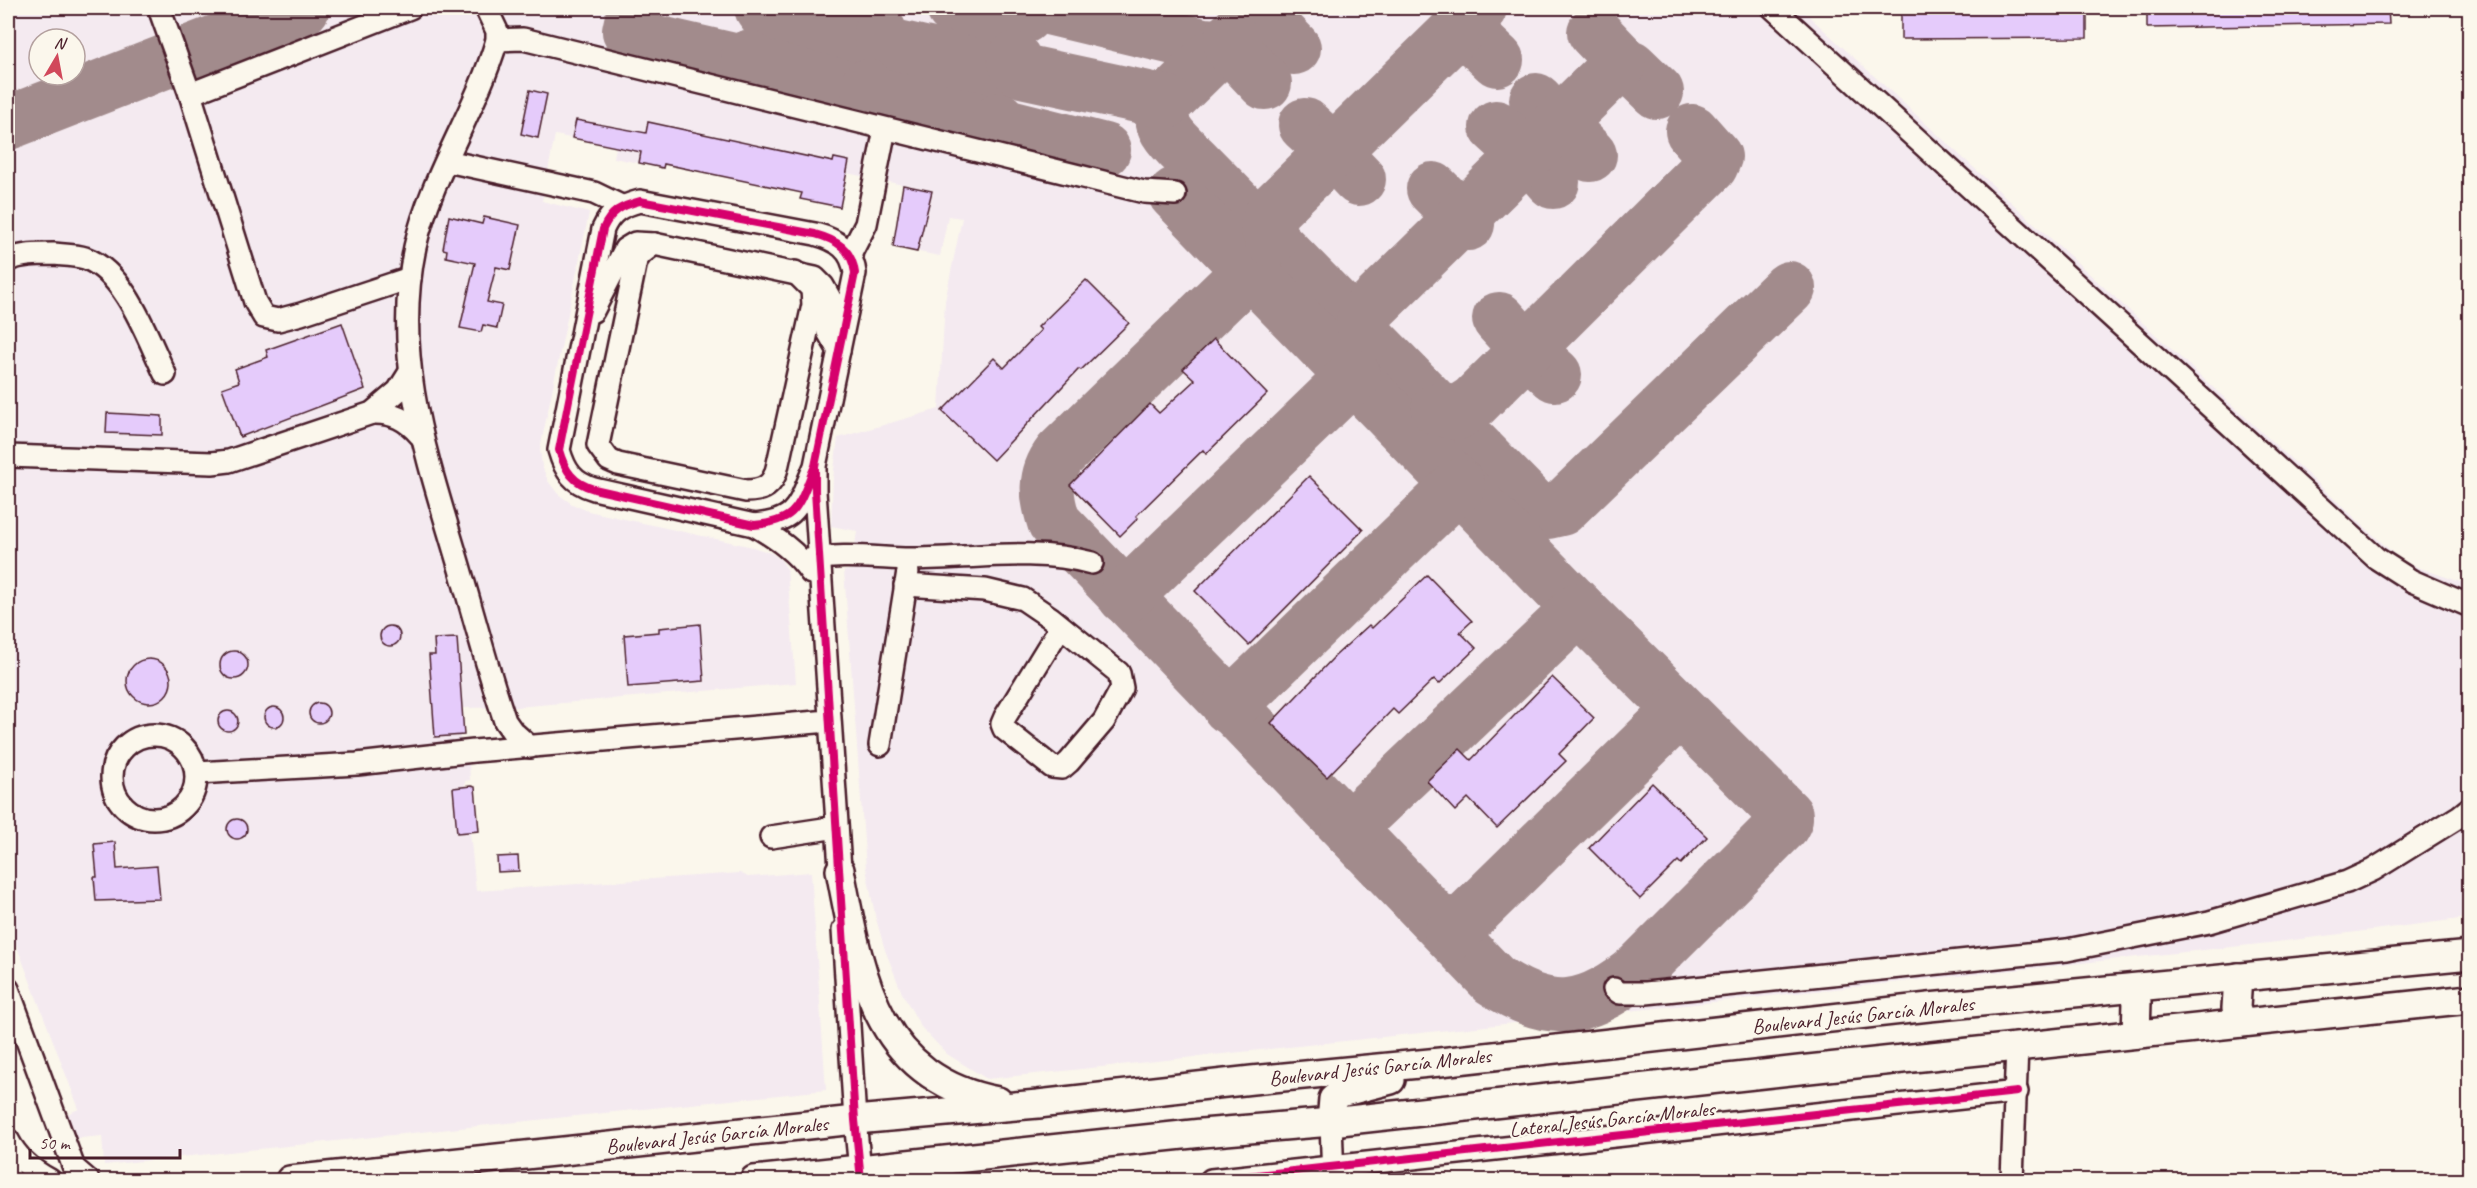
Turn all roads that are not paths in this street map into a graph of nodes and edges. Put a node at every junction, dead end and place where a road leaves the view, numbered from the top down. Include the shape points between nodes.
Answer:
1 (159, 8) edge
2 (410, 8) edge
3 (486, 8) edge
4 (1773, 8) edge
5 (497, 40) junction
6 (190, 94) junction
7 (885, 129) junction
8 (447, 161) junction
9 (1175, 194) dead end
10 (621, 206) junction
11 (654, 244) junction
12 (850, 255) junction
13 (8, 260) edge
14 (795, 272) junction
15 (410, 278) junction
16 (583, 330) junction
17 (839, 351) junction
18 (410, 372) junction
19 (165, 374) dead end
20 (372, 413) junction
21 (420, 435) junction
22 (8, 456) edge
23 (816, 466) junction
24 (754, 525) junction
25 (811, 559) junction
26 (910, 559) junction
27 (1092, 563) dead end
28 (905, 585) junction
29 (2469, 606) edge
30 (1061, 626) junction
31 (501, 708) junction
32 (829, 721) junction
33 (880, 745) dead end
34 (530, 747) junction
35 (474, 751) junction
36 (197, 773) junction
37 (2469, 808) edge
38 (837, 827) junction
39 (771, 837) dead end
40 (840, 870) junction
41 (2469, 955) edge
42 (2238, 977) junction
43 (2133, 987) junction
44 (8, 989) edge
45 (1614, 989) dead end
46 (2469, 999) edge
47 (2241, 1023) junction
48 (2136, 1034) junction
49 (2017, 1046) junction
50 (1440, 1062) junction
51 (2016, 1092) junction
52 (1038, 1104) junction
53 (855, 1120) junction
54 (1331, 1122) junction
55 (8, 1140) edge
56 (8, 1169) edge
57 (860, 1175) edge
58 (1333, 1175) edge
59 (1242, 1179) edge
60 (9, 1180) edge
61 (50, 1180) edge
62 (88, 1180) edge
63 (291, 1180) edge
64 (754, 1180) edge
65 (1211, 1180) edge
66 (2012, 1180) edge

1 - 6 street
2 - 6 street
3 - 5 street
4 - 29 street via 2376,558 2412,581
5 - 7 street via 523,39
5 - 8 street
6 - 15 street via 255,302 264,316 278,320
7 - 9 street via 1144,192
7 - 12 street via 866,224
8 - 10 street via 594,193
8 - 15 street via 419,233
10 - 12 street via 640,201 815,234 840,244
10 - 16 street via 603,229
11 - 14 street
11 - 14 street via 636,261 598,445 609,460 618,464 747,491 771,484 780,456 813,305 812,289
11 - 16 street via 639,242 625,249
12 - 17 street via 855,273
13 - 19 street via 38,254 66,255 85,258 106,269 122,287
14 - 17 street via 815,278 827,292 831,300 828,332
15 - 18 street
16 - 24 street via 559,450 563,465 574,480 594,489
17 - 23 street
18 - 20 street via 398,391
18 - 21 street
20 - 21 street via 398,417
20 - 22 street via 229,461
21 - 31 street
23 - 24 street via 792,514 775,523
23 - 25 street
24 - 25 street
25 - 26 street
25 - 32 street via 820,585
26 - 27 street via 1040,555
26 - 28 street
28 - 30 street via 1005,593 1023,599
28 - 33 street
30 - 30 street via 1119,673 1122,688 1104,721 1062,768 1052,767 1002,724
31 - 34 street via 512,731
31 - 35 street via 491,733
32 - 34 street
32 - 38 street
34 - 35 street
35 - 36 street via 357,764
36 - 36 street via 185,748 160,735 145,736 121,750 111,777 120,803 130,813 156,820 170,817 191,800
37 - 45 street via 2373,870 2347,882 2209,922 2067,950 1646,993 1620,993
38 - 39 street
38 - 40 street
40 - 52 main road via 856,955 875,1006 896,1040 920,1067 964,1093 1003,1102
40 - 53 street
41 - 42 main road, Boulevard Jesús García Morales
42 - 43 main road, Boulevard Jesús García Morales
42 - 47 main road via 2236,1008
43 - 48 main road via 2137,1002
43 - 50 main road, Boulevard Jesús García Morales
44 - 62 street via 74,1168
46 - 47 main road
47 - 48 main road
48 - 49 main road
49 - 51 street
49 - 54 main road
50 - 52 main road, Boulevard Jesús García Morales
50 - 54 main road via 1341,1093 1334,1100
51 - 58 street, Lateral Jesús García Morales
51 - 66 street
52 - 53 main road, Boulevard Jesús García Morales
53 - 57 street
53 - 63 main road, Boulevard Jesús García Morales
54 - 57 main road via 1202,1133
54 - 58 street
55 - 61 street via 31,1168
56 - 60 street
57 - 64 main road
58 - 59 street, Lateral Jesús García Morales
59 - 65 street, Lateral Jesús García Morales

